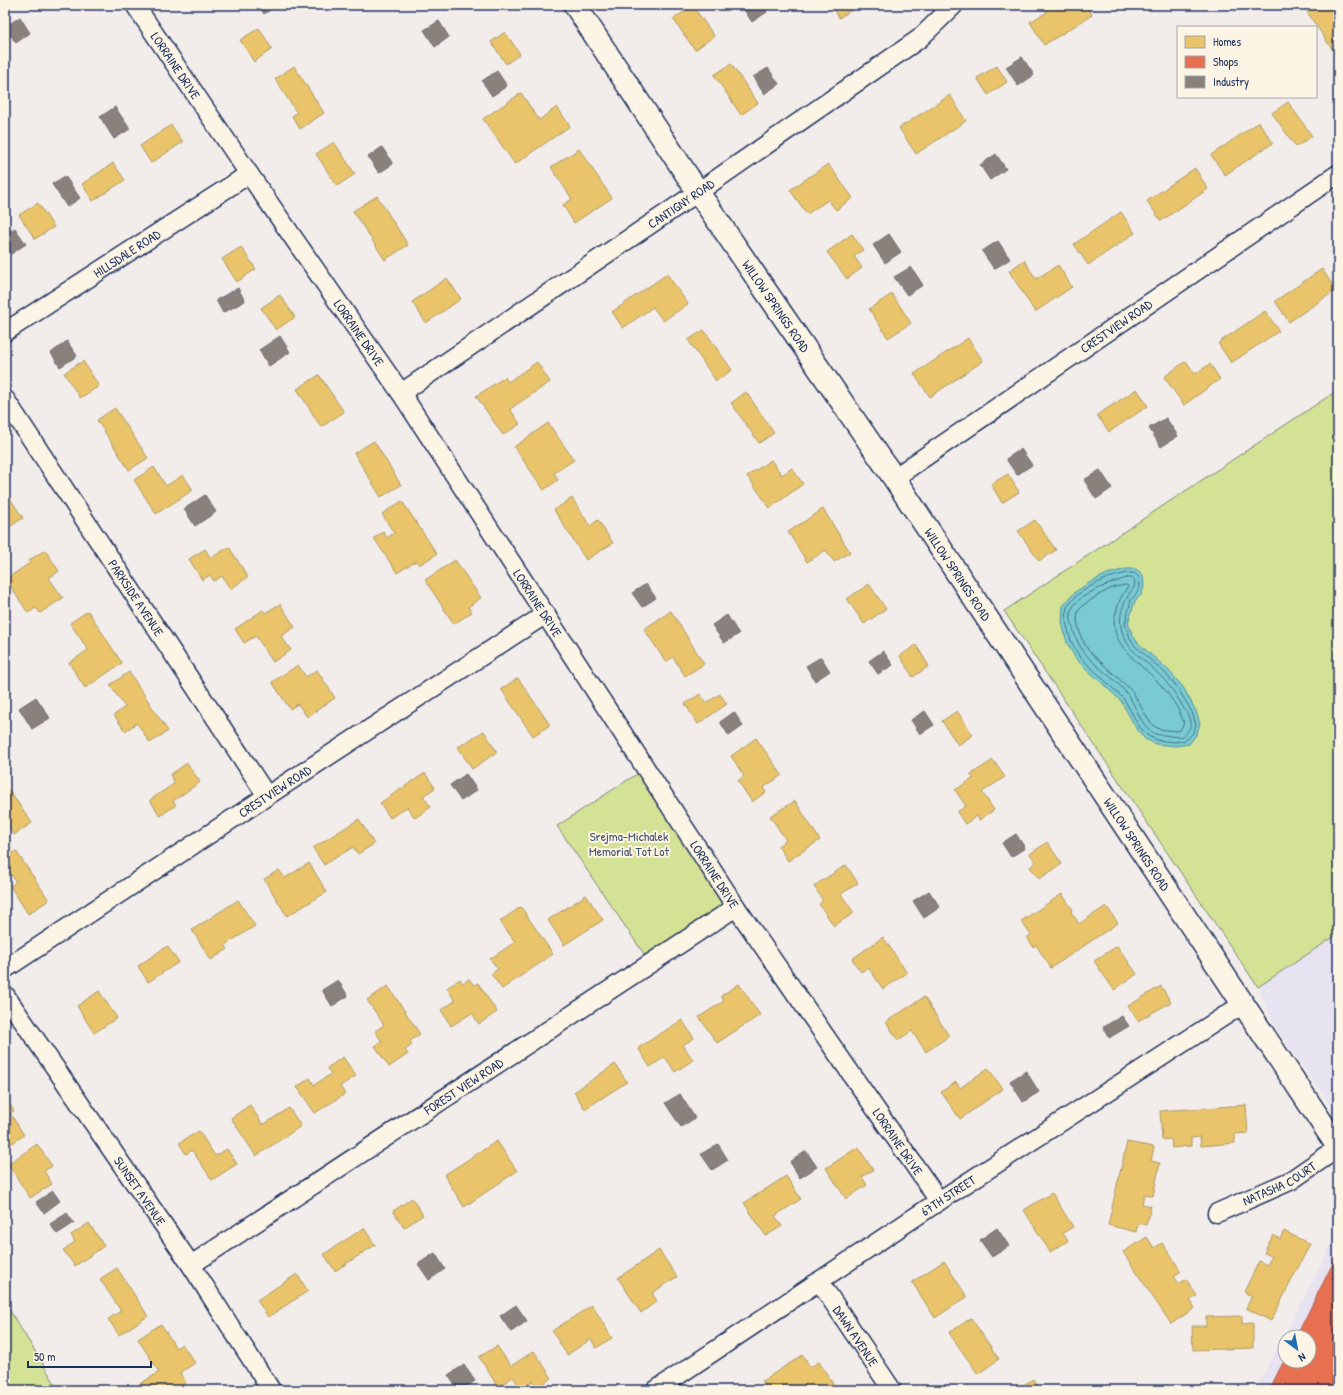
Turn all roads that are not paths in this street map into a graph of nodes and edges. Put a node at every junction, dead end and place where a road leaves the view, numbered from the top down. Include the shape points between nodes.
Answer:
1 (135, 5) edge
2 (575, 5) edge
3 (954, 5) edge
4 (249, 174) junction
5 (1338, 174) edge
6 (698, 192) junction
7 (5, 332) edge
8 (401, 392) junction
9 (5, 399) edge
10 (894, 478) junction
11 (546, 614) junction
12 (267, 796) junction
13 (736, 907) junction
14 (5, 970) edge
15 (5, 995) edge
16 (1243, 1004) junction
17 (1338, 1148) edge
18 (939, 1201) junction
19 (1217, 1213) dead end
20 (191, 1265) junction
21 (820, 1280) junction
22 (270, 1390) edge
23 (656, 1390) edge
24 (892, 1390) edge

1 - 4 street, LORRAINE DRIVE
2 - 6 main road, WILLOW SPRINGS ROAD
3 - 6 street, CANTIGNY ROAD via 919,39
4 - 7 street, HILLSDALE ROAD
4 - 8 street, LORRAINE DRIVE
5 - 10 street, CRESTVIEW ROAD
6 - 8 street, CANTIGNY ROAD
6 - 10 main road, WILLOW SPRINGS ROAD
8 - 11 street, LORRAINE DRIVE
9 - 12 street, PARKSIDE AVENUE
10 - 16 main road, WILLOW SPRINGS ROAD
11 - 12 street, CRESTVIEW ROAD
11 - 13 street, LORRAINE DRIVE
12 - 14 street, CRESTVIEW ROAD
13 - 18 street, LORRAINE DRIVE
13 - 20 street, FOREST VIEW ROAD
15 - 20 street, SUNSET AVENUE
16 - 17 main road, WILLOW SPRINGS ROAD
16 - 18 street, 67TH STREET
17 - 19 street, NATASHA COURT via 1290,1181
18 - 21 street, 67TH STREET
20 - 22 street, SUNSET AVENUE
21 - 23 street, 67TH STREET
21 - 24 street, DAWN AVENUE

